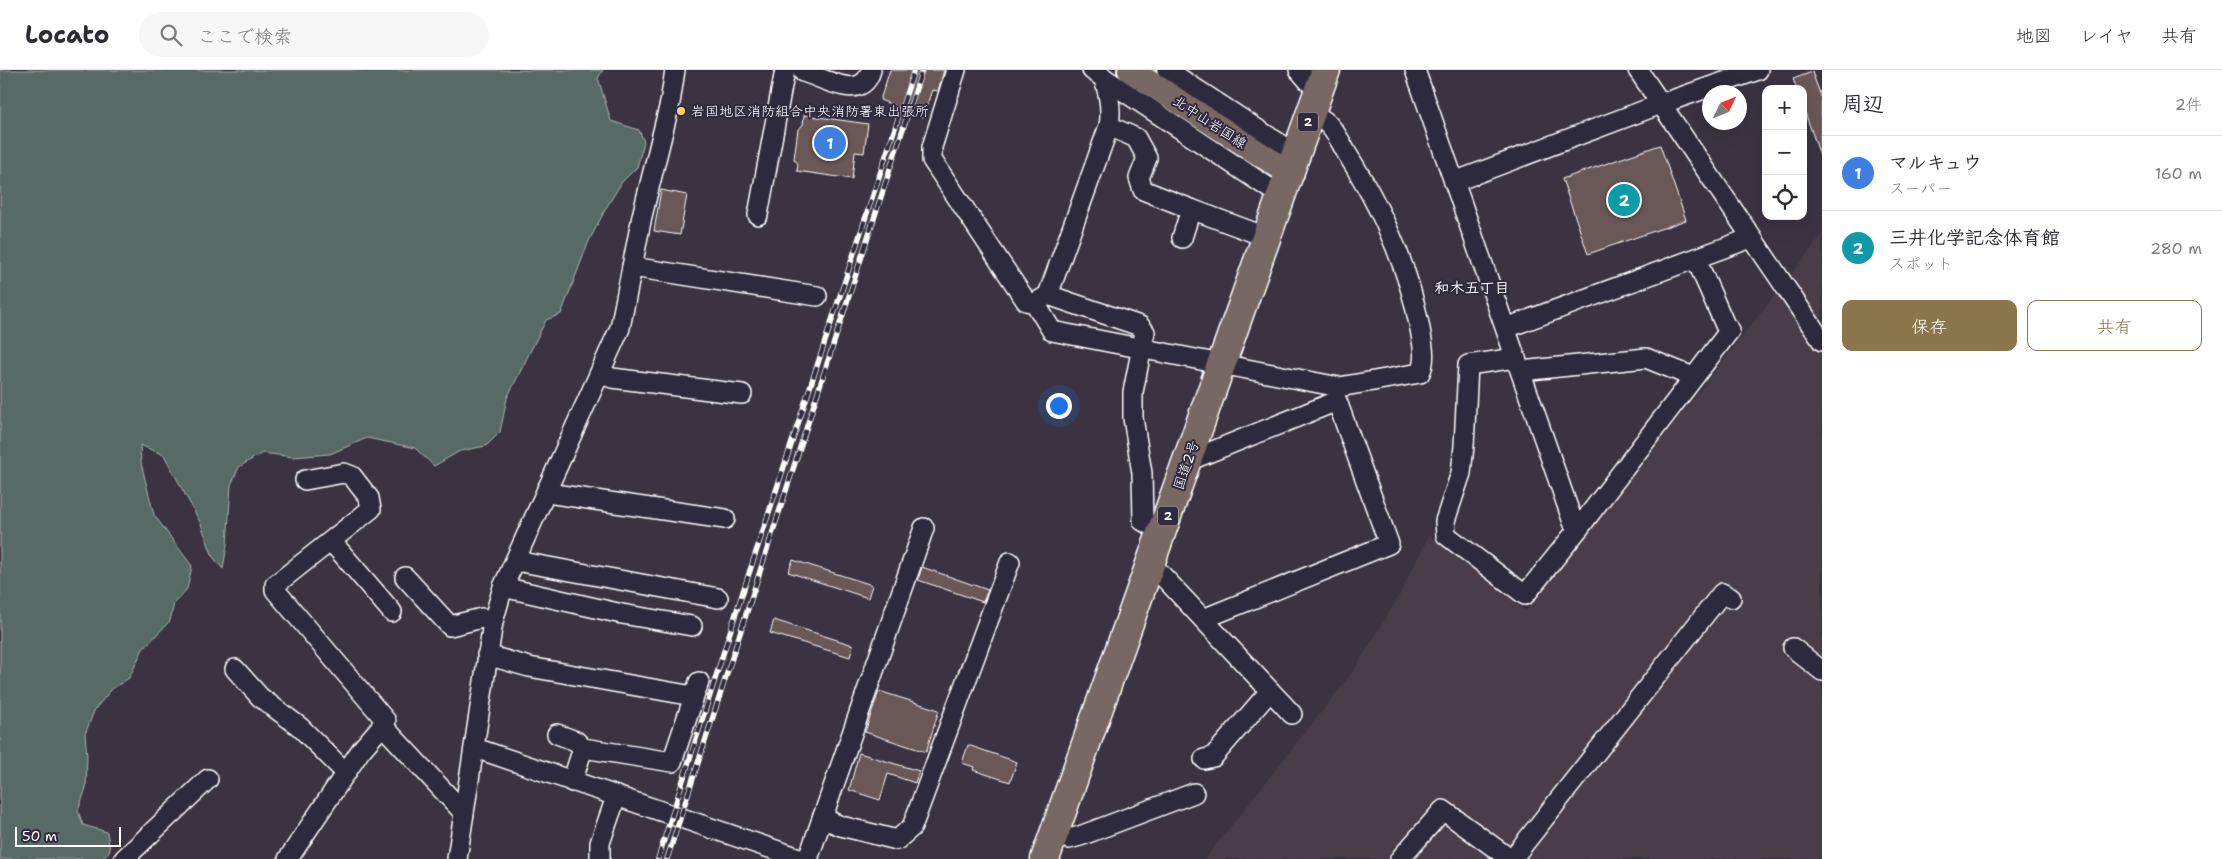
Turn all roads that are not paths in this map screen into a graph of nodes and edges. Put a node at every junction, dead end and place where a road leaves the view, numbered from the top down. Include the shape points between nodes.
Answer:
1 (674, 70) edge
2 (837, 70) edge
3 (871, 70) edge
4 (956, 70) edge
5 (1167, 70) edge
6 (1299, 70) edge
7 (1415, 70) edge
8 (1638, 70) edge
9 (1758, 70) edge
10 (794, 71) edge
11 (1132, 72) edge
12 (1097, 74) edge
13 (1318, 92) edge
14 (1661, 104) junction
15 (1109, 126) junction
16 (1290, 175) junction
17 (1454, 182) junction
18 (1192, 209) junction
19 (758, 215) dead end
20 (1266, 237) junction
21 (1182, 238) dead end
22 (1751, 238) junction
23 (1696, 259) junction
24 (632, 267) junction
25 (817, 296) dead end
26 (1042, 299) junction
27 (1506, 328) junction
28 (1822, 341) edge
29 (1142, 349) junction
30 (1220, 364) junction
31 (1518, 365) junction
32 (601, 373) junction
33 (1693, 377) junction
34 (742, 394) dead end
35 (1188, 461) junction
36 (305, 480) dead end
37 (547, 489) junction
38 (725, 519) dead end
39 (924, 528) dead end
40 (1579, 528) junction
41 (1163, 532) junction
42 (332, 542) junction
43 (516, 561) junction
44 (1010, 562) dead end
45 (1150, 566) junction
46 (405, 577) dead end
47 (503, 587) junction
48 (718, 598) dead end
49 (1732, 598) dead end
50 (392, 612) dead end
51 (1203, 619) junction
52 (493, 622) junction
53 (692, 626) dead end
54 (1793, 648) dead end
55 (487, 656) junction
56 (235, 669) dead end
57 (1822, 671) edge
58 (1270, 691) junction
59 (1292, 714) dead end
60 (383, 726) junction
61 (558, 734) dead end
62 (583, 748) junction
63 (474, 750) junction
64 (1204, 759) dead end
65 (346, 773) junction
66 (208, 779) dead end
67 (572, 782) junction
68 (1194, 794) dead end
69 (616, 797) junction
70 (464, 813) junction
71 (822, 818) junction
72 (1050, 847) edge
73 (124, 859) edge
74 (288, 859) edge
75 (457, 859) edge
76 (600, 859) edge
77 (802, 859) edge
78 (808, 859) edge
79 (1400, 859) edge
80 (1511, 859) edge

1 - 24 street via 670,103
2 - 10 street via 826,74
3 - 10 street via 865,83 858,87
4 - 26 street via 932,147 932,160 1026,301
5 - 16 street
6 - 13 street
7 - 17 street
8 - 14 street
9 - 14 street
10 - 19 street
11 - 16 main road, 北中山岩国線
12 - 15 street via 1108,91
12 - 16 street
13 - 16 highway, 国道2号 / 2
13 - 30 street via 1326,122 1382,216 1406,270 1423,343 1423,367 1420,374 1339,387
14 - 17 street
14 - 22 street
15 - 18 street via 1136,138 1147,158 1139,178 1143,190
15 - 26 street
16 - 20 highway, 国道2号 / 2
17 - 27 street
18 - 20 street
18 - 21 street
20 - 30 highway, 国道2号 / 2
22 - 23 street
22 - 28 street
23 - 27 street
23 - 33 street via 1730,330
24 - 25 street
24 - 32 street via 620,328
26 - 29 street via 1052,331
26 - 29 street via 1140,326 1145,332
27 - 31 street
29 - 30 street
29 - 41 street via 1133,392 1133,418 1142,473 1143,521
30 - 35 highway, 国道2号 / 2
31 - 33 street via 1646,358
31 - 40 street via 1573,522
31 - 40 street via 1468,365 1461,473 1445,521 1446,535 1525,595
32 - 34 street via 612,378
32 - 37 street
33 - 40 street
35 - 41 highway, 国道2号 / 2
35 - 51 street via 1337,401 1389,544
36 - 42 street via 344,473 352,476 369,498 369,512
37 - 38 street via 554,494
37 - 43 street
39 - 71 street
41 - 45 highway, 国道2号 / 2
42 - 50 street
42 - 60 street via 275,585 276,590 386,721
43 - 47 street
43 - 48 street
44 - 71 street via 912,827 897,840
45 - 51 street
45 - 72 highway, 国道2号 / 2
46 - 52 street via 450,626 482,618
47 - 52 street
47 - 53 street
49 - 80 street via 1722,593
51 - 58 street
52 - 55 street
54 - 57 street
55 - 62 street via 529,667 696,689 672,762
55 - 63 street
56 - 65 street via 260,697 300,728
58 - 59 street
58 - 64 street via 1213,756
60 - 65 street
60 - 70 street
61 - 62 street via 576,741
62 - 67 street
63 - 67 street
63 - 70 street
65 - 74 street
66 - 73 street
67 - 69 street
68 - 72 street
69 - 76 street via 600,843
69 - 77 street
70 - 75 street
71 - 78 street
79 - 80 street via 1443,810

